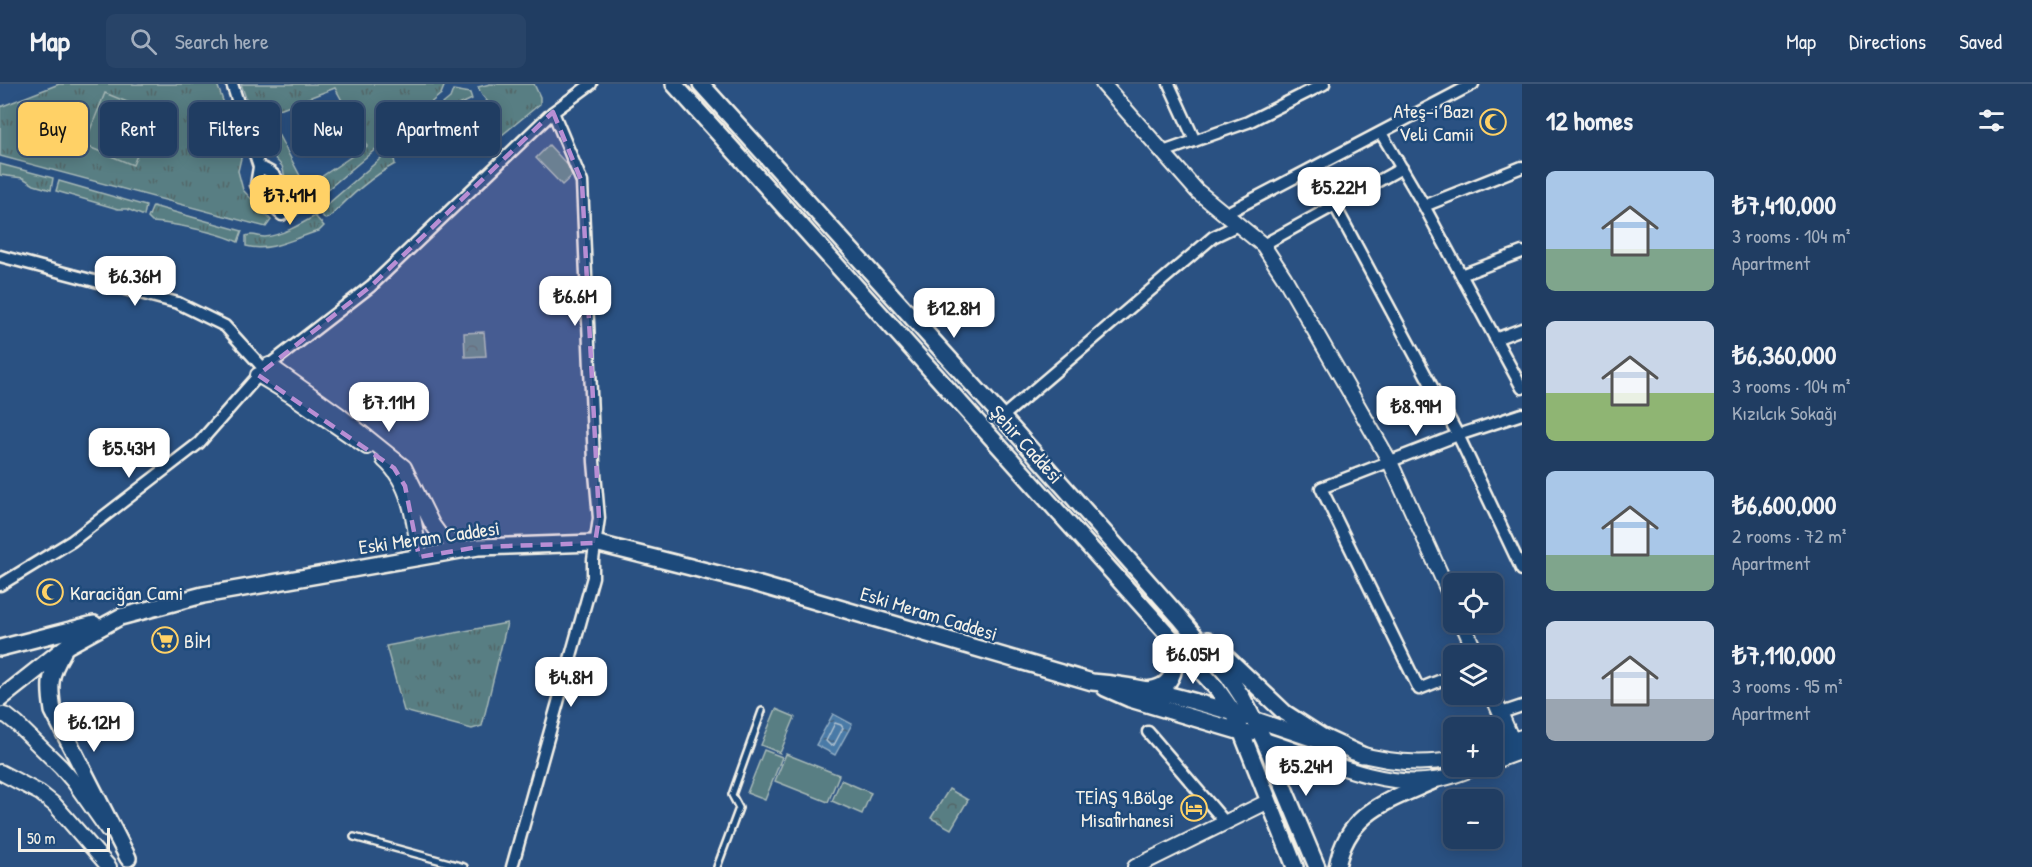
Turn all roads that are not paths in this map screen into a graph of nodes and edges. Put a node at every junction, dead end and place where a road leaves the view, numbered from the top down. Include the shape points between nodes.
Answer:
1 (232, 84) edge
2 (591, 84) edge
3 (674, 84) edge
4 (701, 84) edge
5 (1103, 84) edge
6 (1169, 84) edge
7 (1324, 84) edge
8 (1473, 84) edge
9 (553, 112) junction
10 (1381, 133) junction
11 (1195, 141) junction
12 (1163, 152) junction
13 (259, 167) dead end
14 (1522, 167) edge
15 (1402, 168) junction
16 (1334, 204) junction
17 (1424, 206) junction
18 (1225, 214) junction
19 (1238, 225) junction
20 (1263, 245) junction
21 (1522, 252) edge
22 (0, 256) edge
23 (1461, 275) junction
24 (1522, 329) edge
25 (1496, 339) junction
26 (264, 370) junction
27 (1522, 388) edge
28 (1522, 414) edge
29 (1002, 417) junction
30 (1458, 435) junction
31 (1390, 462) junction
32 (595, 543) junction
33 (465, 549) junction
34 (419, 557) junction
35 (1522, 570) edge
36 (1443, 580) edge
37 (0, 585) edge
38 (120, 617) junction
39 (1180, 618) junction
40 (1162, 626) junction
41 (67, 646) junction
42 (0, 648) edge
43 (1443, 679) edge
44 (1092, 682) junction
45 (1144, 690) junction
46 (0, 699) edge
47 (1497, 705) edge
48 (1522, 706) edge
49 (762, 711) dead end
50 (1234, 713) junction
51 (1501, 713) junction
52 (0, 714) edge
53 (1254, 719) junction
54 (1148, 732) dead end
55 (1242, 732) junction
56 (1517, 738) edge
57 (1264, 740) junction
58 (1522, 751) edge
59 (1362, 755) junction
60 (1503, 758) edge
61 (1443, 761) edge
62 (0, 772) edge
63 (1445, 777) edge
64 (1433, 781) junction
65 (1269, 801) junction
66 (1225, 822) junction
67 (354, 837) dead end
68 (130, 862) edge
69 (109, 867) edge
70 (464, 867) edge
71 (512, 867) edge
72 (717, 867) edge
73 (1135, 867) edge
74 (1294, 867) edge
75 (1317, 867) edge
76 (1336, 867) edge

1 - 13 street
2 - 9 street
3 - 40 main road, Şehir Caddesi
4 - 29 main road, Şehir Caddesi
5 - 12 street
6 - 11 street
7 - 11 street via 1248,122
8 - 10 street
9 - 26 street via 371,286
9 - 32 street via 582,182 599,519
10 - 15 street
10 - 18 street
11 - 12 street
12 - 18 street via 1197,191
14 - 17 street
15 - 16 street
15 - 17 street
16 - 20 street
16 - 30 street
17 - 23 street
18 - 19 street
19 - 20 street
19 - 29 street via 1213,237
20 - 31 street
21 - 23 street
22 - 26 street via 178,303 225,326
23 - 25 street
24 - 25 street
25 - 27 street
26 - 33 street via 338,414 404,467 440,535
26 - 34 street via 394,468 405,486
26 - 37 street via 199,443 72,541
28 - 30 street
29 - 39 main road, Şehir Caddesi
30 - 31 street
30 - 35 street
31 - 36 street
31 - 43 street via 1321,488 1419,689
32 - 33 main road, Eski Meram Caddesi
32 - 44 main road, Eski Meram Caddesi via 750,582
32 - 71 street via 593,577
33 - 34 main road, Eski Meram Caddesi
34 - 38 main road, Eski Meram Caddesi via 203,595
38 - 41 main road, Eski Meram Caddesi
38 - 42 main road
39 - 53 main road, Şehir Caddesi via 1229,677
39 - 59 main road via 1216,645 1285,713
40 - 45 main road via 1174,653 1173,675 1160,687
40 - 50 main road, Şehir Caddesi
41 - 46 main road, Eski Meram Caddesi
41 - 68 main road via 50,677 53,711
44 - 45 main road, Eski Meram Caddesi
44 - 55 main road, Eski Meram Caddesi via 1130,699
45 - 50 main road, Eski Meram Caddesi
47 - 51 street
48 - 51 street
49 - 72 lane via 732,795 739,808
50 - 53 main road, Eski Meram Caddesi
50 - 55 main road, Şehir Caddesi
51 - 56 street
52 - 68 street via 17,724 61,767
53 - 57 main road, Şehir Caddesi
53 - 59 street, Eski Meram Caddesi
54 - 66 street
55 - 57 main road, Eski Meram Caddesi
55 - 65 main road, Şehir Caddesi
57 - 64 street, Eski Meram Caddesi via 1377,777
57 - 75 main road, Şehir Caddesi
58 - 60 street
59 - 61 street, Eski Meram Caddesi via 1403,763
62 - 69 street via 55,805
63 - 64 street, Eski Meram Caddesi
64 - 76 main road via 1370,810 1344,841
65 - 66 street
65 - 74 main road, Şehir Caddesi
66 - 73 street
67 - 70 lane

